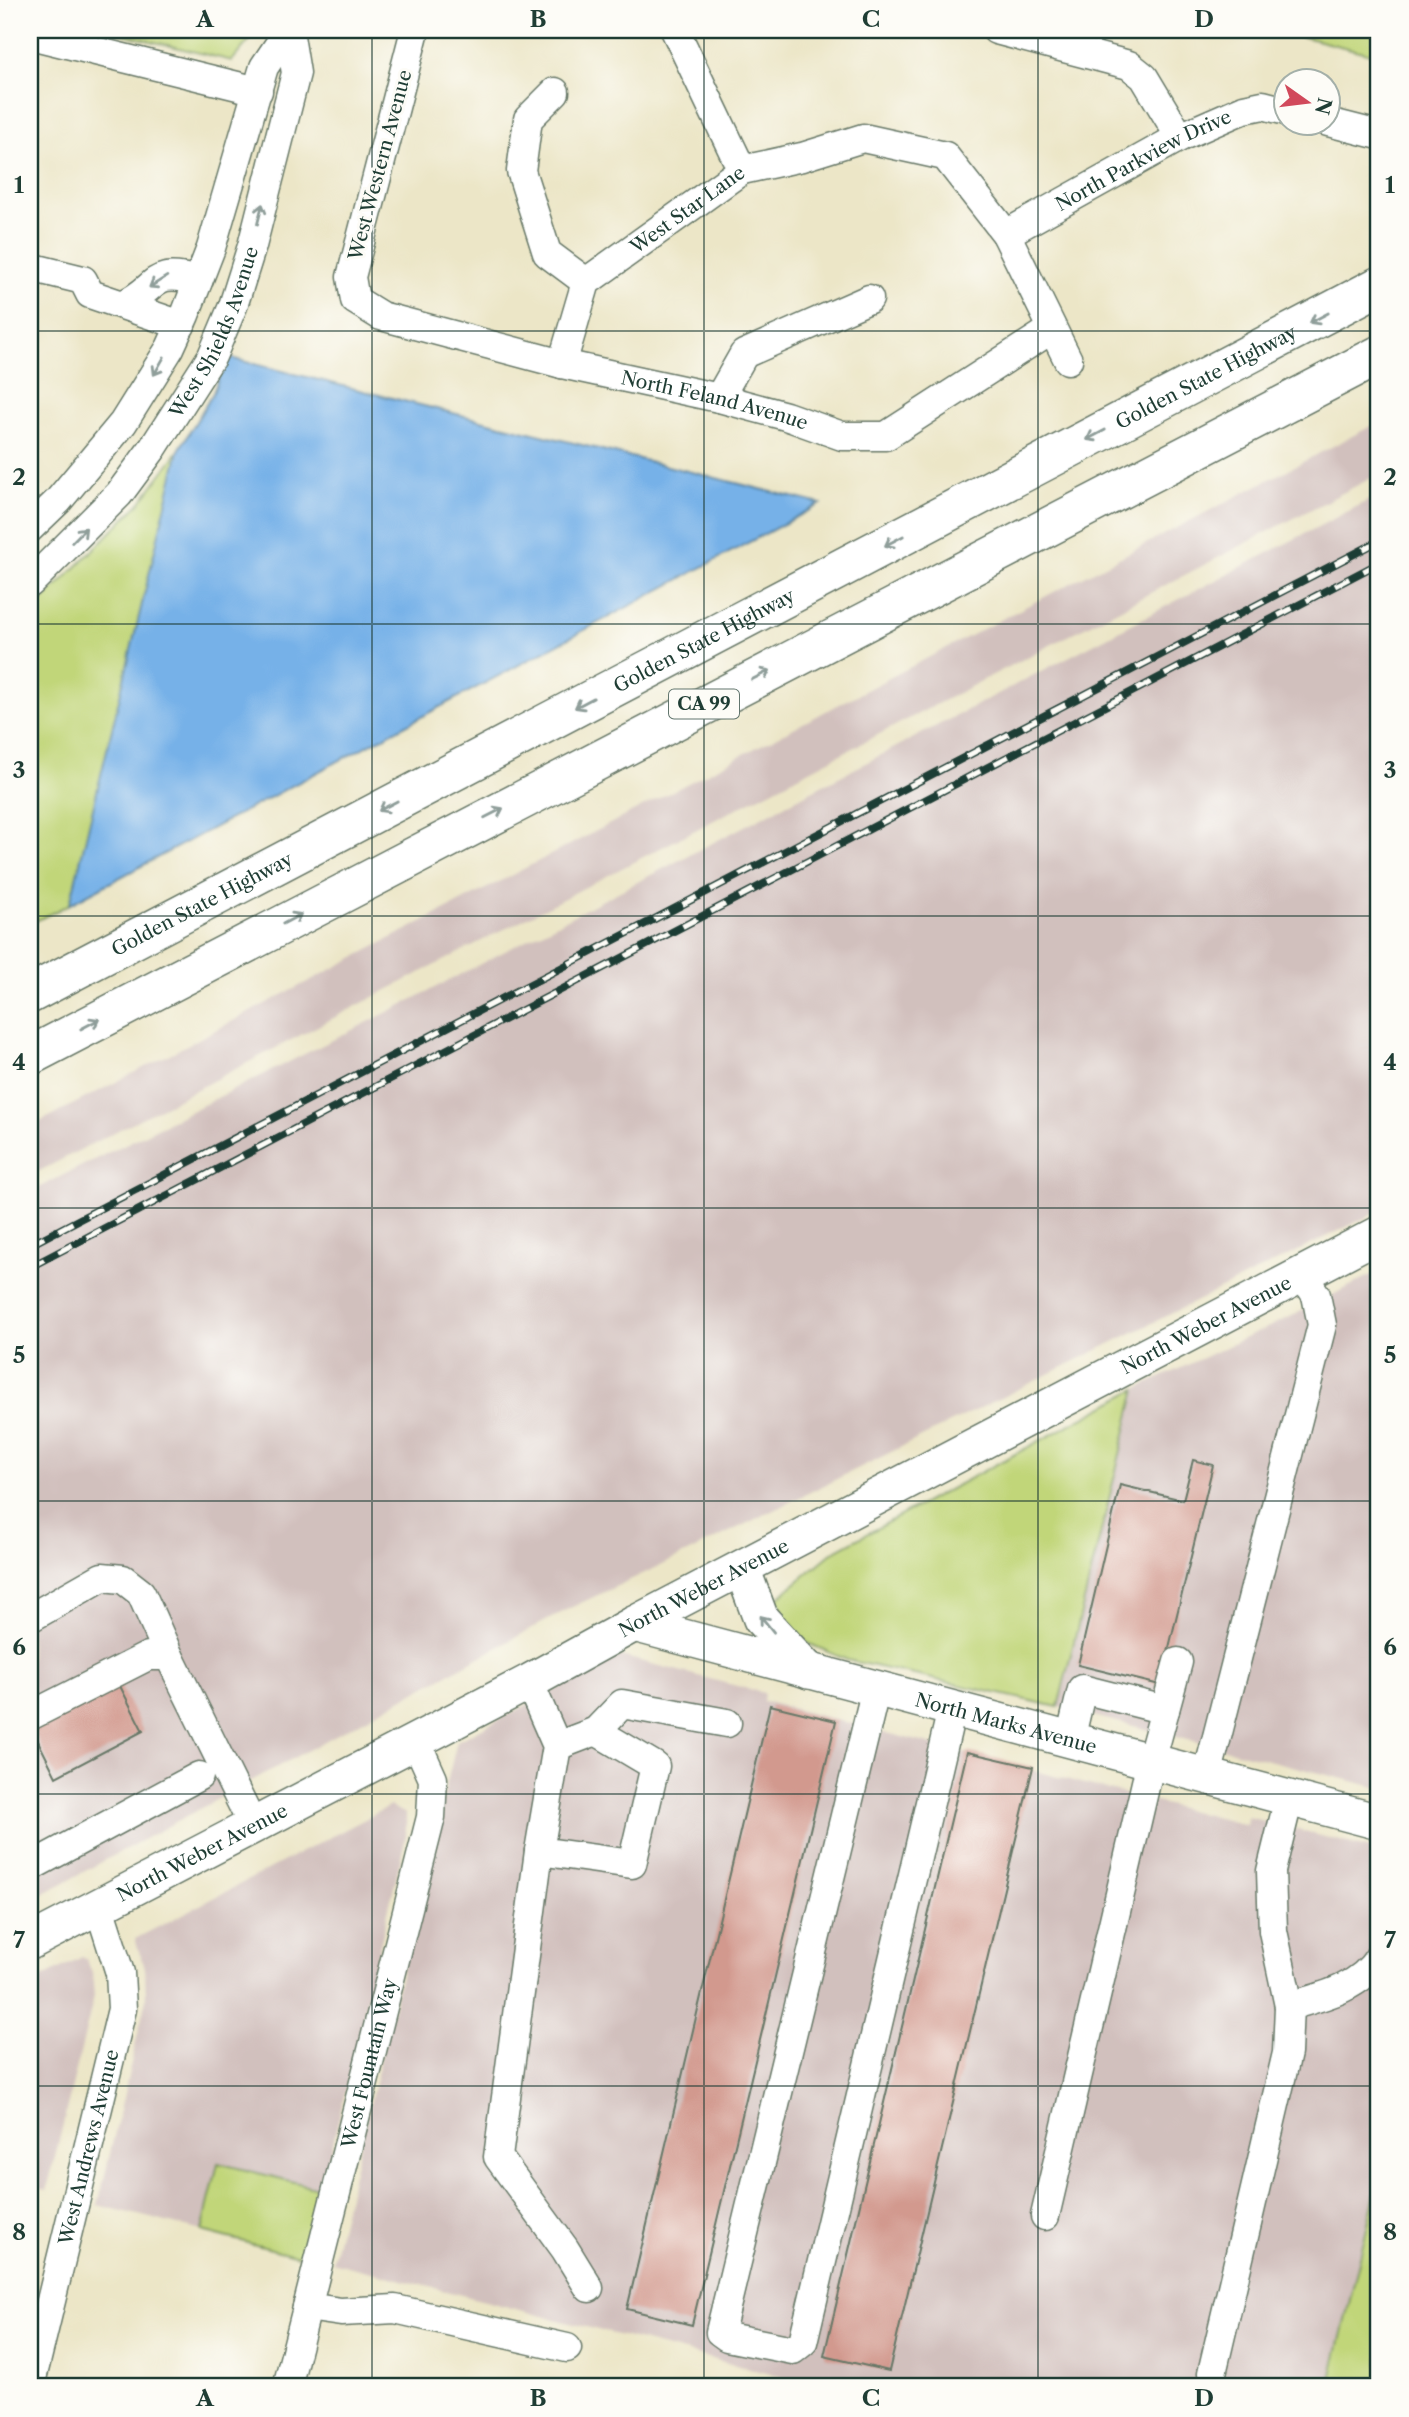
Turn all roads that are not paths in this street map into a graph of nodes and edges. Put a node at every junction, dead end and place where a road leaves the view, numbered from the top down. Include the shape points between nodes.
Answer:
1 (289, 30) edge
2 (415, 30) edge
3 (675, 30) edge
4 (996, 30) edge
5 (30, 34) edge
6 (258, 91) junction
7 (555, 92) dead end
8 (1272, 107) edge
9 (1342, 126) edge
10 (1379, 135) edge
11 (1180, 137) junction
12 (742, 170) junction
13 (1006, 234) junction
14 (30, 267) edge
15 (198, 281) junction
16 (586, 282) junction
17 (1379, 286) edge
18 (869, 299) dead end
19 (355, 300) joint
20 (122, 305) junction
21 (181, 325) junction
22 (1052, 329) junction
23 (1379, 355) edge
24 (1068, 360) dead end
25 (562, 363) junction
26 (719, 398) junction
27 (30, 528) edge
28 (30, 583) edge
29 (30, 994) edge
30 (30, 1056) edge
31 (1379, 1234) edge
32 (1302, 1274) junction
33 (742, 1568) junction
34 (30, 1618) edge
35 (635, 1624) junction
36 (169, 1656) junction
37 (1178, 1662) dead end
38 (809, 1671) junction
39 (529, 1682) junction
40 (876, 1688) junction
41 (952, 1709) junction
42 (1165, 1710) junction
43 (30, 1716) edge
44 (727, 1724) dead end
45 (596, 1731) junction
46 (1070, 1740) junction
47 (416, 1741) junction
48 (556, 1746) junction
49 (1151, 1761) junction
50 (199, 1776) dead end
51 (1207, 1776) junction
52 (1289, 1798) junction
53 (1378, 1815) edge
54 (253, 1826) junction
55 (539, 1851) junction
56 (30, 1867) edge
57 (99, 1907) junction
58 (30, 1942) edge
59 (1379, 1957) edge
60 (1289, 2006) junction
61 (1045, 2216) dead end
62 (589, 2288) dead end
63 (307, 2307) junction
64 (567, 2348) dead end
65 (1212, 2373) dead end
66 (30, 2387) edge
67 (287, 2387) edge

1 - 6 street, West Shields Avenue via 264,67
28 -> 1 street, West Shields Avenue via 119,494 212,356 252,246 296,73
2 - 19 street, West Western Avenue via 351,277
3 - 12 street
4 - 11 street via 1129,65 1144,77
5 - 6 street
6 - 15 street, West Shields Avenue
7 - 16 street via 528,119 521,171 547,253
8 - 11 street, North Parkview Drive via 1244,109
9 - 10 street
11 - 13 street, North Parkview Drive
12 - 13 street, West Star Lane via 863,138 945,156
12 - 16 street, West Star Lane
13 - 22 street, West Star Lane
14 - 20 street via 83,281 90,294
15 -> 20 street via 167,275
15 - 21 street, West Shields Avenue
16 - 25 street
17 -> 29 highway, Golden State Highway / CA 99
18 - 26 street via 744,354
19 - 25 street, North Feland Avenue via 381,316
20 - 21 street
21 -> 27 street, West Shields Avenue via 123,423
22 - 24 street, West Star Lane
22 - 26 street, North Feland Avenue via 886,436 842,436
30 -> 23 highway, CA 99
25 - 26 street, North Feland Avenue
31 - 32 main road, North Weber Avenue
32 - 33 main road, North Weber Avenue
32 - 51 street via 1316,1295 1322,1325
33 - 35 main road, North Weber Avenue
38 -> 33 main road via 761,1619
34 - 36 street via 102,1577 123,1579 141,1593
35 - 38 main road, North Marks Avenue
35 - 39 main road, North Weber Avenue
36 - 43 street via 148,1656
36 - 54 street
37 - 42 street
38 - 40 main road, North Marks Avenue
39 - 47 main road, North Weber Avenue
39 - 48 street
40 - 41 main road, North Marks Avenue
40 - 41 street via 720,2332 727,2337 793,2350 803,2342
41 - 46 main road, North Marks Avenue
42 - 46 street via 1082,1689
42 - 49 street
44 - 45 street via 622,1704
45 - 48 street
45 - 55 street via 655,1766 632,1864
46 - 49 main road, North Marks Avenue
47 - 54 main road, North Weber Avenue
47 - 63 street, West Fountain Way via 433,1779 431,1817
48 - 55 street
49 - 51 main road, North Marks Avenue
49 - 61 street
50 - 56 street
51 - 52 main road, North Marks Avenue
52 - 53 main road, North Marks Avenue
52 - 60 street via 1271,1871 1273,1931
54 - 57 main road, North Weber Avenue
55 - 62 street via 498,2157
57 - 58 main road, North Weber Avenue
57 - 66 street, West Andrews Avenue via 120,1973 122,2010
59 - 60 street via 1374,1966 1336,1993
60 - 65 street via 1287,2053
63 - 64 street via 341,2312 395,2309
63 - 67 street, West Fountain Way

